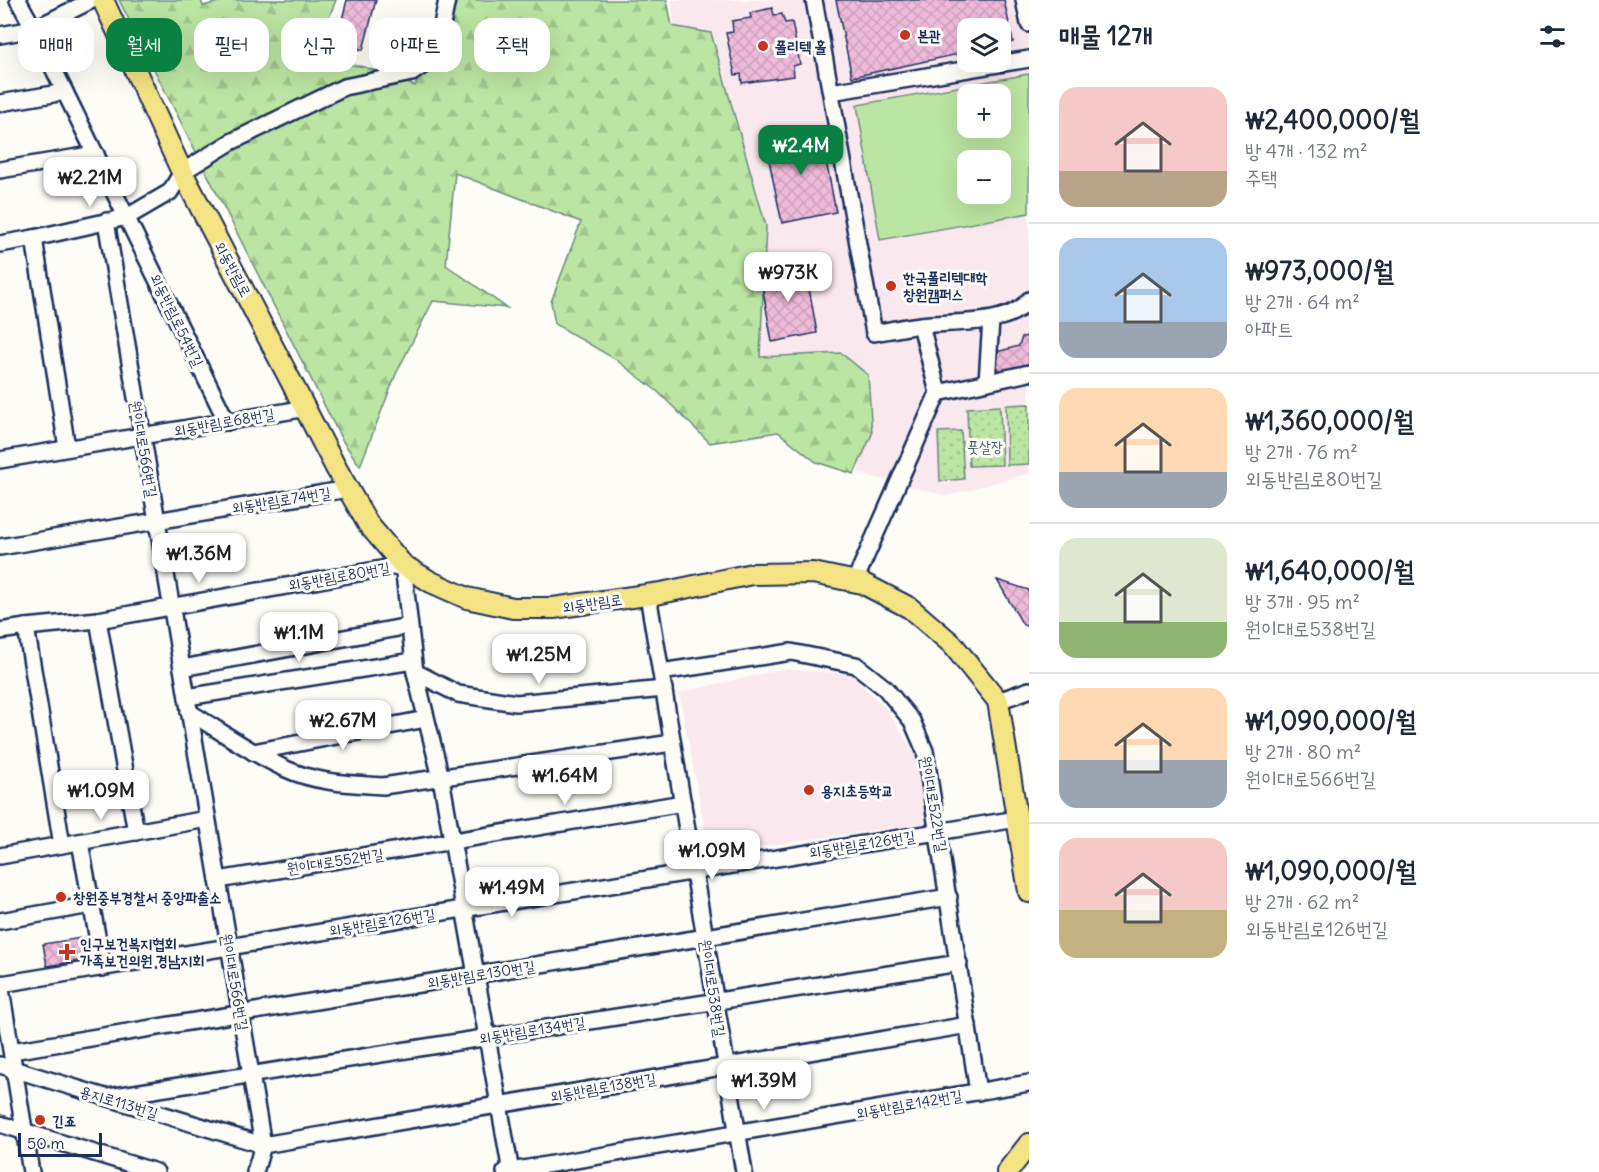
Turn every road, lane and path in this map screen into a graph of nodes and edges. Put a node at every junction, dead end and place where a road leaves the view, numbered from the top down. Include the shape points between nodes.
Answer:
1 (18, 0) edge
2 (92, 0) edge
3 (103, 0) edge
4 (447, 0) edge
5 (814, 0) edge
6 (1024, 0) edge
7 (28, 18) edge
8 (56, 18) edge
9 (1029, 24) edge
10 (18, 32) edge
11 (0, 35) edge
12 (1029, 59) edge
13 (55, 72) edge
14 (65, 92) junction
15 (831, 92) junction
16 (0, 103) edge
17 (96, 154) junction
18 (0, 170) edge
19 (182, 172) junction
20 (127, 218) junction
21 (106, 221) junction
22 (34, 238) junction
23 (0, 244) edge
24 (1029, 300) edge
25 (991, 320) junction
26 (921, 325) junction
27 (1029, 373) edge
28 (987, 382) junction
29 (938, 393) junction
30 (307, 408) junction
31 (227, 422) junction
32 (142, 436) junction
33 (67, 448) junction
34 (0, 460) edge
35 (348, 489) junction
36 (156, 521) junction
37 (0, 547) edge
38 (403, 565) junction
39 (858, 574) dead end
40 (648, 595) junction
41 (173, 606) junction
42 (98, 621) junction
43 (409, 626) junction
44 (26, 627) junction
45 (0, 631) edge
46 (414, 666) junction
47 (182, 668) junction
48 (661, 672) junction
49 (664, 689) junction
50 (1029, 690) edge
51 (998, 701) junction
52 (188, 704) junction
53 (426, 719) junction
54 (672, 743) junction
55 (253, 752) junction
56 (441, 778) junction
57 (682, 803) junction
58 (207, 819) junction
59 (1017, 819) junction
60 (939, 831) junction
61 (136, 832) junction
62 (452, 841) junction
63 (80, 842) junction
64 (62, 845) junction
65 (0, 856) edge
66 (694, 871) junction
67 (218, 880) junction
68 (1029, 892) edge
69 (949, 897) junction
70 (91, 905) junction
71 (464, 909) junction
72 (0, 921) edge
73 (705, 937) junction
74 (230, 947) junction
75 (959, 963) junction
76 (102, 968) junction
77 (476, 974) junction
78 (1, 992) edge
79 (715, 1001) junction
80 (241, 1013) junction
81 (968, 1025) junction
82 (487, 1037) junction
83 (12, 1051) junction
84 (726, 1066) junction
85 (7, 1067) edge
86 (251, 1074) junction
87 (1029, 1083) edge
88 (978, 1092) junction
89 (104, 1097) junction
90 (499, 1105) junction
91 (0, 1124) edge
92 (24, 1131) junction
93 (737, 1132) junction
94 (238, 1138) joint
95 (1029, 1143) edge
96 (263, 1145) junction
97 (31, 1172) edge
98 (156, 1172) edge
99 (255, 1172) edge
100 (509, 1172) edge
101 (744, 1172) edge
102 (1007, 1172) edge

1 - 7 street, 외동반림로54번길
2 - 8 street
3 - 19 main road, 외동반림로
4 - 19 street via 440,35 424,64 412,73 344,87 231,142
5 - 15 street
6 - 9 street
10 - 11 street
12 - 15 street
13 - 14 street, 외동반림로54번길
14 - 16 street
14 - 17 street, 외동반림로54번길
15 - 26 street via 874,333
17 - 18 street
17 - 20 street, 외동반림로54번길
19 - 20 street via 170,192
19 - 30 main road, 외동반림로
20 - 21 street
20 - 31 street, 외동반림로54번길
21 - 22 street
21 - 32 street, 원이대로566번길
22 - 23 street
22 - 33 street
24 - 25 street via 1023,308
25 - 26 street
25 - 28 street
26 - 29 street
27 - 28 street
28 - 29 street
29 - 39 street
30 - 31 street, 외동반림로68번길
30 - 35 main road, 외동반림로
31 - 32 street, 외동반림로68번길
32 - 33 street, 외동반림로68번길
32 - 36 street, 원이대로566번길
33 - 34 street, 외동반림로68번길
35 - 36 street, 외동반림로74번길
35 - 38 main road, 외동반림로 via 369,524
36 - 37 street, 외동반림로74번길
36 - 41 street, 원이대로566번길
38 - 40 main road, 외동반림로 via 467,597 513,608 553,608
38 - 41 street, 외동반림로80번길
38 - 43 street
40 - 48 street, 원이대로538번길
40 - 51 main road, 외동반림로 via 752,574 813,573 862,583 910,608 952,644
41 - 42 street, 외동반림로80번길
41 - 47 street, 원이대로566번길
42 - 44 street, 외동반림로80번길
42 - 61 street
43 - 46 street
43 - 47 street
44 - 45 street, 외동반림로80번길
44 - 64 street
46 - 49 street via 459,694 516,704
46 - 52 street
46 - 53 street
47 - 52 street, 원이대로566번길
48 - 49 street, 원이대로538번길
48 - 60 street, 원이대로522번길 via 792,652 856,665 885,688 912,722 926,751
49 - 54 street, 원이대로538번길
50 - 51 street
51 - 59 main road, 외동반림로
52 - 55 street
52 - 58 street, 원이대로566번길
53 - 55 street
53 - 56 street
54 - 56 street
54 - 57 street, 원이대로538번길
55 - 56 street via 288,770 338,783 383,786
56 - 62 street
57 - 62 street
57 - 66 street, 원이대로538번길
58 - 61 street
58 - 67 street, 원이대로566번길
59 - 60 street, 외동반림로126번길
59 - 68 main road, 외동반림로
60 - 66 street, 외동반림로126번길
60 - 69 street, 원이대로522번길
61 - 63 street
62 - 67 street, 원이대로552번길
62 - 71 street
63 - 64 street
63 - 70 street
64 - 65 street
66 - 71 street, 외동반림로126번길
66 - 73 street, 원이대로538번길
67 - 74 street, 원이대로566번길
69 - 73 street, 외동반림로130번길
69 - 75 street, 원이대로522번길
70 - 72 street
70 - 76 street
71 - 74 street, 외동반림로126번길
71 - 77 street
73 - 77 street, 외동반림로130번길
73 - 79 street, 원이대로538번길
74 - 76 street, 외동반림로126번길
74 - 80 street, 원이대로566번길
75 - 79 street, 외동반림로134번길
75 - 81 street, 원이대로522번길
76 - 78 street, 외동반림로126번길
77 - 80 street, 외동반림로130번길
77 - 82 street
78 - 83 street
79 - 82 street, 외동반림로134번길
79 - 84 street, 원이대로538번길
80 - 83 street, 외동반림로130번길
80 - 86 street, 원이대로566번길
81 - 84 street, 외동반림로138번길
81 - 88 street, 원이대로522번길
82 - 86 street, 외동반림로134번길
82 - 90 street
83 - 85 street
84 - 90 street, 외동반림로138번길
84 - 93 street, 원이대로538번길
85 - 89 street, 용지로113번길
85 - 92 street
86 - 89 street, 외동반림로134번길
86 - 96 street, 원이대로566번길
87 - 88 street, 외동반림로142번길
88 - 93 street, 외동반림로142번길
89 - 94 street, 용지로113번길
90 - 96 street, 외동반림로138번길
90 - 100 street
91 - 92 street
92 - 97 street
92 - 98 street
93 - 100 street, 외동반림로142번길
93 - 101 street, 원이대로538번길
94 - 96 street, 외동반림로138번길
95 - 102 main road
96 - 99 street

